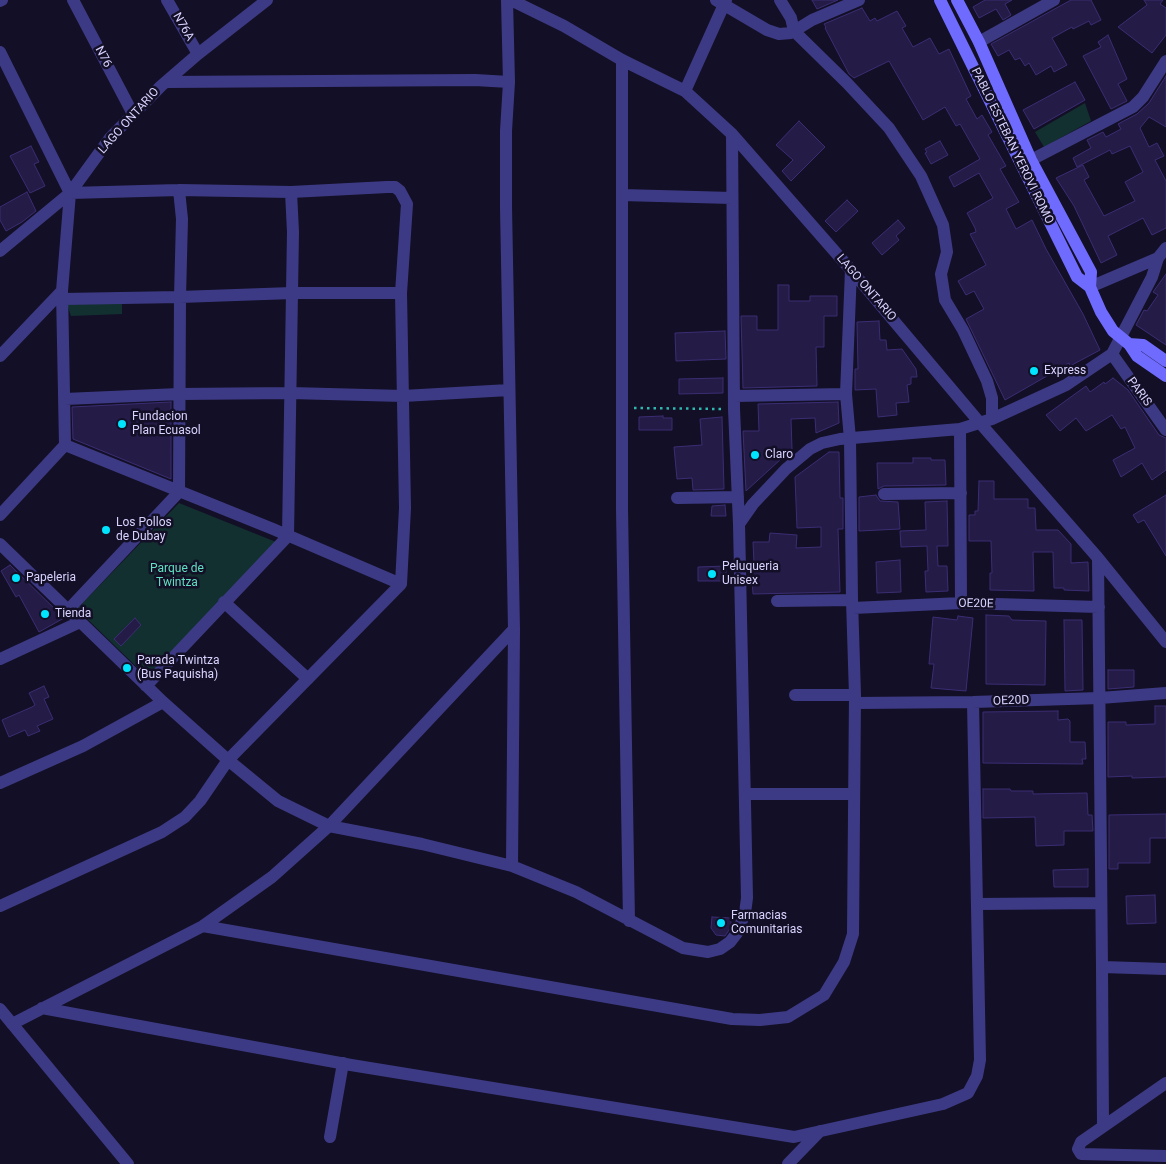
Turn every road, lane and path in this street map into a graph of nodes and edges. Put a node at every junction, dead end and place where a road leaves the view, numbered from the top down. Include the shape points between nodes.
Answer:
1 (73, 0) edge
2 (167, 0) edge
3 (267, 0) edge
4 (509, 0) edge
5 (780, 0) edge
6 (859, 0) edge
7 (940, 0) edge
8 (957, 0) edge
9 (1054, 0) edge
10 (722, 1) edge
11 (794, 31) junction
12 (979, 42) junction
13 (0, 52) edge
14 (198, 54) junction
15 (622, 60) junction
16 (1166, 61) edge
17 (166, 82) junction
18 (509, 82) junction
19 (685, 91) junction
20 (133, 114) junction
21 (732, 134) junction
22 (1031, 160) junction
23 (179, 190) junction
24 (70, 192) junction
25 (291, 192) junction
26 (622, 195) junction
27 (732, 198) junction
28 (1, 247) edge
29 (1162, 253) edge
30 (851, 270) junction
31 (1090, 287) junction
32 (292, 292) junction
33 (401, 294) junction
34 (63, 295) junction
35 (180, 297) junction
36 (1125, 342) junction
37 (1112, 354) junction
38 (0, 356) edge
39 (1166, 361) edge
40 (1166, 376) edge
41 (509, 390) junction
42 (291, 393) junction
43 (179, 394) junction
44 (846, 394) junction
45 (403, 396) junction
46 (65, 399) junction
47 (734, 402) junction
48 (622, 407) junction
49 (986, 421) junction
50 (960, 430) junction
51 (1166, 430) edge
52 (850, 439) junction
53 (65, 445) junction
54 (179, 492) junction
55 (961, 493) junction
56 (884, 494) dead end
57 (738, 497) junction
58 (677, 498) dead end
59 (0, 514) edge
60 (739, 524) junction
61 (288, 536) junction
62 (0, 544) edge
63 (1098, 558) junction
64 (401, 584) junction
65 (777, 601) dead end
66 (224, 602) junction
67 (961, 603) junction
68 (853, 604) junction
69 (1099, 606) junction
70 (68, 610) junction
71 (80, 622) junction
72 (514, 629) junction
73 (1166, 642) edge
74 (0, 659) edge
75 (308, 679) junction
76 (146, 686) junction
77 (1166, 693) edge
78 (795, 695) dead end
79 (1100, 698) junction
80 (855, 699) junction
81 (162, 702) junction
82 (973, 702) junction
83 (228, 760) junction
84 (0, 783) edge
85 (745, 794) junction
86 (854, 794) junction
87 (328, 826) junction
88 (512, 866) junction
89 (1101, 903) junction
90 (977, 904) junction
91 (0, 906) edge
92 (629, 921) junction
93 (203, 926) junction
94 (1102, 967) junction
95 (1166, 970) edge
96 (0, 1008) edge
97 (42, 1008) junction
98 (12, 1024) junction
99 (343, 1063) junction
100 (1166, 1083) edge
101 (1104, 1126) junction
102 (820, 1131) junction
103 (330, 1137) dead end
104 (1166, 1156) edge
105 (128, 1164) edge
106 (788, 1164) edge

1 - 20 street, N76
2 - 14 street, N76A
3 - 14 street, LAGO ONTARIO
4 - 15 street, LAGO ONTARIO via 564,26
4 - 18 street
5 - 11 street via 791,18
6 - 11 street
7 - 31 street, PABLO ESTEBAN YEROVI ROMO via 1077,277
8 - 12 street, PABLO ESTEBAN YEROVI ROMO
9 - 12 street
10 - 11 street via 767,30 779,34
10 - 19 street
11 - 49 street via 889,128 920,176 944,225 947,252 941,274 945,300 963,330 992,398
12 - 22 street, PABLO ESTEBAN YEROVI ROMO
13 - 24 street
14 - 17 street, LAGO ONTARIO
15 - 19 street, LAGO ONTARIO
15 - 26 street
16 - 22 street via 1133,107
17 - 18 street
17 - 20 street, LAGO ONTARIO
18 - 41 street via 506,131
19 - 21 street, LAGO ONTARIO
20 - 24 street, LAGO ONTARIO via 110,138
21 - 27 street
21 - 30 street, LAGO ONTARIO
22 - 31 street, PABLO ESTEBAN YEROVI ROMO via 1091,272
23 - 24 street
23 - 25 street
23 - 35 street via 182,219
24 - 28 street, LAGO ONTARIO
24 - 34 street
25 - 32 street
25 - 33 street via 386,187 400,191 407,204
26 - 27 street
26 - 48 street
27 - 47 street
29 - 31 street
29 - 36 street
30 - 44 street
30 - 49 street, LAGO ONTARIO
31 - 36 street, PABLO ESTEBAN YEROVI ROMO via 1113,332
32 - 33 street
32 - 35 street
32 - 42 street
33 - 45 street
34 - 35 street
34 - 38 street
34 - 46 street
35 - 43 street
36 - 37 street
36 - 39 street via 1143,345
36 - 40 street, PABLO ESTEBAN YEROVI ROMO via 1137,356
37 - 49 street via 1066,385
37 - 51 street, PARIS
41 - 45 street
41 - 72 street
42 - 43 street
42 - 45 street
42 - 61 street
43 - 46 street
43 - 54 street
44 - 47 street
44 - 52 street
45 - 64 street via 405,508
46 - 53 street
47 - 48 path
47 - 57 street
48 - 92 street
49 - 50 street
49 - 63 street, LAGO ONTARIO
50 - 52 street
50 - 55 street
52 - 60 street via 827,441 810,449 764,492
52 - 68 street
53 - 54 street
53 - 59 street
54 - 61 street
54 - 70 street
55 - 56 street
55 - 67 street
57 - 58 street
57 - 60 street
60 - 85 street
61 - 64 street
61 - 66 street
62 - 70 street
63 - 69 street
63 - 73 street, LAGO ONTARIO
64 - 75 street
65 - 68 street, OE20E
66 - 75 street
66 - 76 street
67 - 68 street, OE20E
67 - 69 street, OE20E
68 - 80 street
69 - 79 street
70 - 71 street
71 - 74 street
71 - 76 street
72 - 87 street
72 - 88 street
75 - 83 street
76 - 81 street
77 - 79 street, OE20D
78 - 80 street, OE20D
79 - 82 street, OE20D
79 - 89 street
80 - 82 street, OE20D
80 - 86 street
81 - 83 street
81 - 84 street via 83,746
82 - 90 street
83 - 87 street via 278,801
83 - 91 street via 200,801 185,817 162,832
85 - 86 street
85 - 92 street via 747,898 737,933 730,942 708,952 683,948
86 - 93 street via 852,934 844,962 824,995 788,1017 732,1020
87 - 88 street
87 - 93 street via 272,877
88 - 92 street via 576,892
89 - 90 street
89 - 94 street
90 - 102 street via 980,1060 977,1076 968,1093 943,1104
93 - 97 street
94 - 95 street
94 - 101 street
96 - 98 street
97 - 98 street
97 - 99 street
98 - 105 street
99 - 102 street via 794,1137
99 - 103 street
100 - 101 street
101 - 104 street via 1081,1142 1078,1149 1081,1154
102 - 106 street

